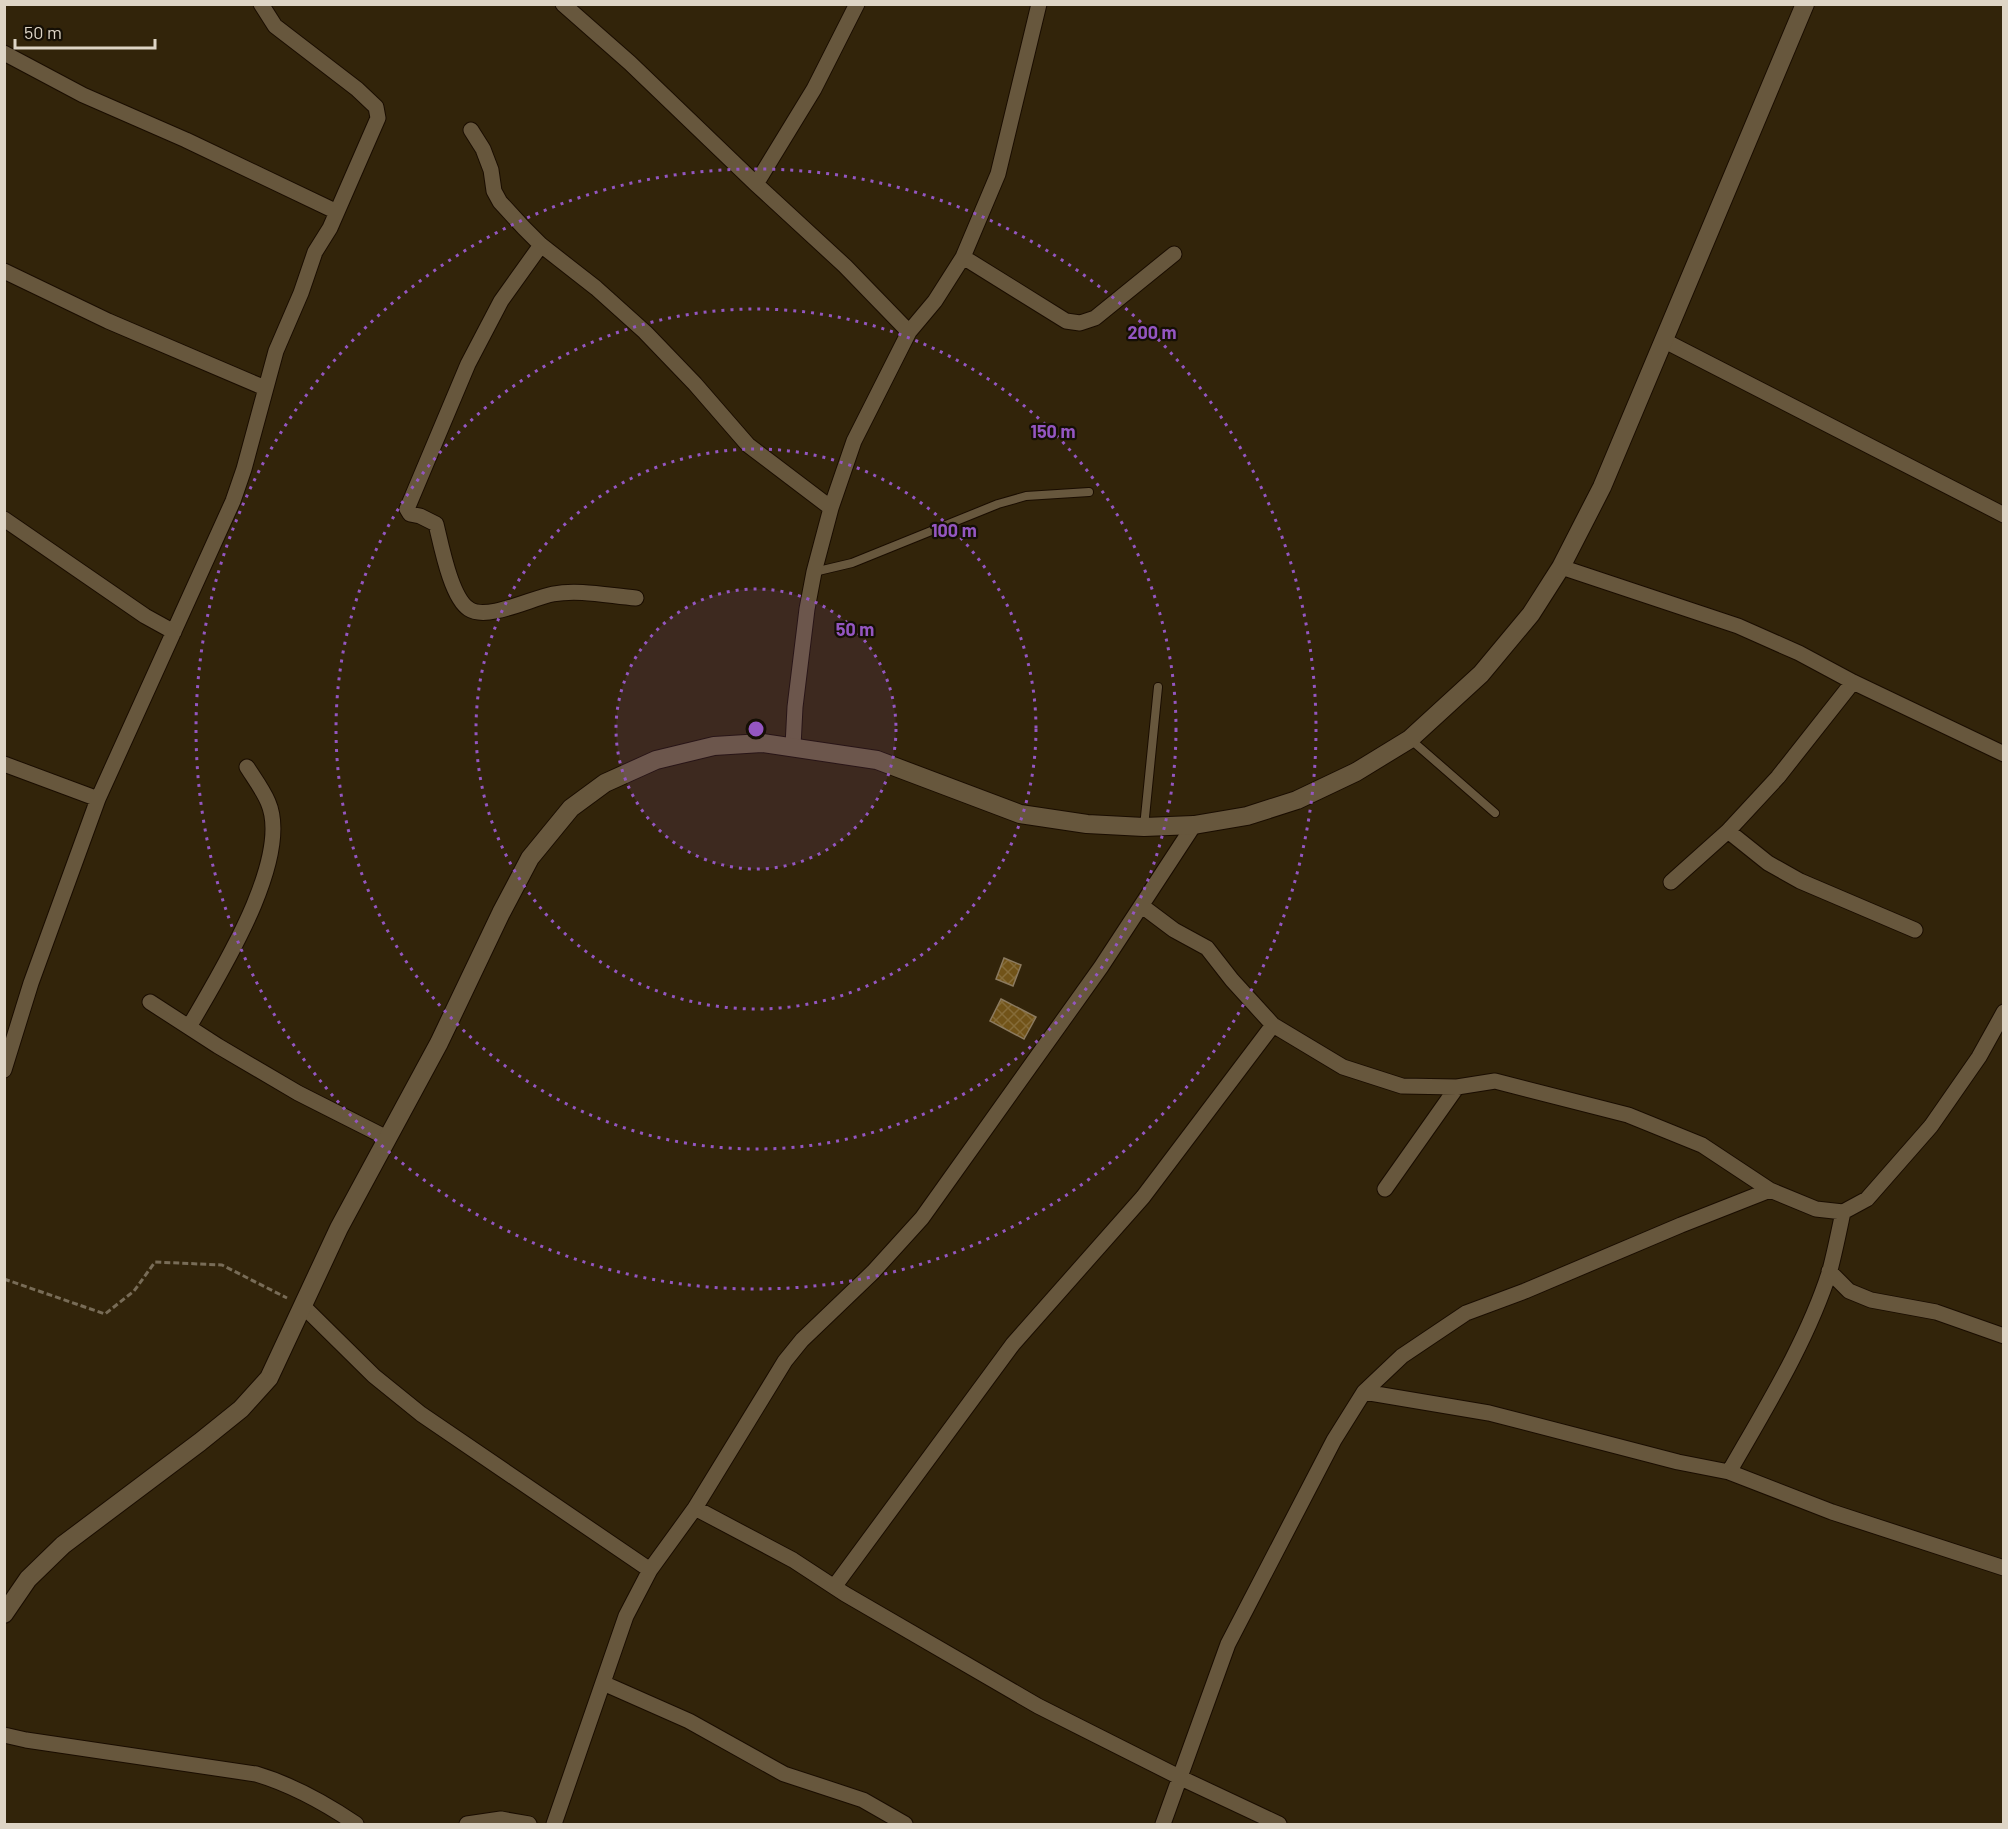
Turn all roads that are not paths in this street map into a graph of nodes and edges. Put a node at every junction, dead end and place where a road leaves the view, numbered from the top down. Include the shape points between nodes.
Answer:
1 (261, 4) edge
2 (563, 4) edge
3 (857, 4) edge
4 (1039, 4) edge
5 (1805, 4) edge
6 (4, 53) edge
7 (471, 130) dead end
8 (756, 184) junction
9 (337, 212) junction
10 (542, 245) junction
11 (1174, 254) dead end
12 (963, 257) junction
13 (4, 271) edge
14 (909, 332) junction
15 (1663, 340) junction
16 (265, 388) junction
17 (1089, 492) dead end
18 (831, 508) junction
19 (2004, 515) edge
20 (4, 519) edge
21 (1562, 567) junction
22 (814, 572) junction
23 (636, 598) dead end
24 (174, 632) junction
25 (1853, 682) junction
26 (1158, 687) dead end
27 (1410, 739) junction
28 (793, 746) junction
29 (2004, 754) edge
30 (4, 764) edge
31 (247, 767) dead end
32 (98, 799) junction
33 (1495, 813) dead end
34 (1194, 825) junction
35 (1144, 827) junction
36 (1728, 831) junction
37 (1671, 882) dead end
38 (1142, 906) junction
39 (1915, 930) dead end
40 (150, 1002) dead end
41 (2004, 1012) edge
42 (1273, 1025) junction
43 (189, 1027) junction
44 (4, 1070) edge
45 (1457, 1087) junction
46 (387, 1138) junction
47 (1385, 1189) dead end
48 (1770, 1190) junction
49 (1843, 1212) junction
50 (1830, 1270) junction
51 (303, 1306) junction
52 (2004, 1336) edge
53 (1364, 1392) junction
54 (1729, 1472) junction
55 (695, 1508) junction
56 (2004, 1568) edge
57 (650, 1570) junction
58 (834, 1587) junction
59 (4, 1614) edge
60 (603, 1683) junction
61 (4, 1735) edge
62 (1181, 1778) junction
63 (356, 1824) edge
64 (467, 1824) edge
65 (529, 1824) edge
66 (554, 1824) edge
67 (905, 1824) edge
68 (1163, 1824) edge
69 (1279, 1824) edge

1 - 9 street via 275,26 376,107 378,118
2 - 8 street
3 - 8 street via 814,89
4 - 12 street via 998,174
5 - 15 main road
6 - 9 street via 82,95
7 - 10 street via 487,160 500,202
8 - 14 street
9 - 16 street via 315,252
10 - 18 street via 645,332 748,445
10 - 23 street via 501,301 468,364 407,509 410,514 436,524 455,591 467,609 480,614 554,594
11 - 12 street via 1095,318 1080,323 1066,321 1046,310
12 - 14 street
13 - 16 street via 108,321
14 - 18 street via 854,441
15 - 19 street
15 - 21 main road via 1602,487
16 - 24 street via 234,501
17 - 22 lane via 1026,496 998,504 852,564
18 - 22 street
20 - 24 street
21 - 25 street via 1738,626
21 - 27 main road via 1531,614 1481,674
22 - 28 street
24 - 32 street
25 - 29 street
25 - 36 street via 1778,777
26 - 35 lane
27 - 33 lane
27 - 34 main road via 1356,772 1297,800 1247,816
28 - 35 main road via 877,760 1020,814
28 - 46 main road via 714,746 656,760 605,783 571,808 530,858 439,1043
30 - 32 street
31 - 43 street via 269,804 271,852 241,937
32 - 44 street via 31,983
34 - 35 main road
34 - 38 street
36 - 37 street
36 - 39 street via 1768,863 1800,880
38 - 42 street via 1207,948
38 - 55 street via 922,1218 785,1361
40 - 43 street
41 - 49 street via 1979,1057 1931,1126 1867,1199
42 - 45 street via 1343,1067 1402,1086
42 - 58 street via 1143,1197 1013,1344
43 - 46 street via 298,1093
45 - 47 street
45 - 48 street via 1495,1082 1628,1115 1702,1145
46 - 51 main road
48 - 49 street via 1816,1209
48 - 53 street via 1466,1313 1402,1356
49 - 50 street
50 - 52 street via 1849,1291 1871,1300 1936,1312
50 - 54 street via 1783,1376
51 - 57 street via 374,1376 421,1414
51 - 59 main road via 269,1378 241,1409 63,1545 28,1579
53 - 54 street via 1489,1413
53 - 62 street via 1334,1440 1228,1644
54 - 56 street via 1832,1512
55 - 57 street
55 - 58 street via 793,1560
57 - 60 street via 626,1616
58 - 62 street via 1038,1706
60 - 66 street
60 - 67 street via 688,1721 784,1774 863,1800
61 - 63 street via 256,1774 297,1789
62 - 68 street
62 - 69 street
64 - 65 street via 501,1819

